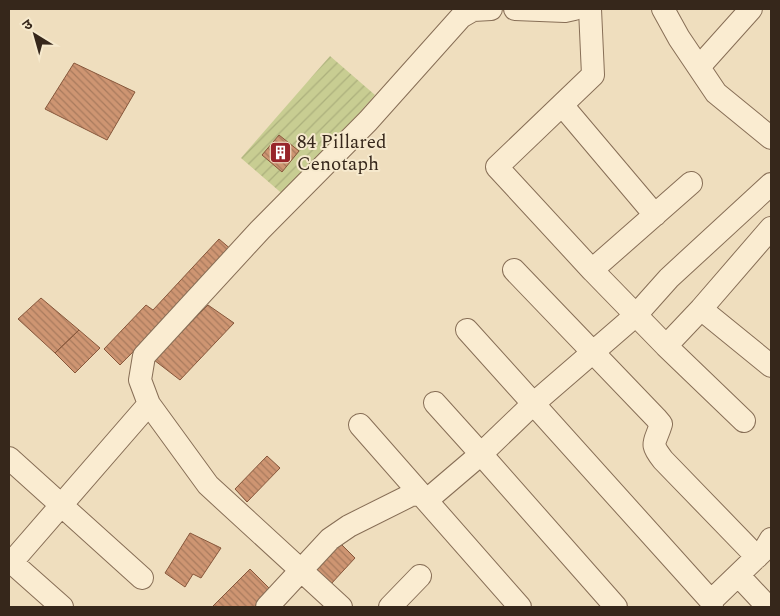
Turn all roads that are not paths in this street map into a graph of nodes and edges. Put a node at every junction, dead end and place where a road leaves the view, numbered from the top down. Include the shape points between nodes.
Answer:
1 (478, 9) edge
2 (515, 9) edge
3 (574, 9) edge
4 (590, 9) edge
5 (663, 9) edge
6 (751, 9) edge
7 (699, 67) junction
8 (562, 105) junction
9 (771, 138) edge
10 (691, 182) dead end
11 (771, 184) edge
12 (655, 214) junction
13 (771, 228) edge
14 (514, 270) dead end
15 (592, 270) junction
16 (702, 309) junction
17 (636, 315) junction
18 (467, 330) dead end
19 (666, 346) junction
20 (592, 353) junction
21 (771, 366) edge
22 (435, 403) dead end
23 (149, 404) junction
24 (533, 404) junction
25 (744, 421) dead end
26 (360, 426) dead end
27 (481, 454) junction
28 (9, 458) edge
29 (424, 497) junction
30 (62, 505) junction
31 (771, 539) edge
32 (757, 557) junction
33 (10, 561) edge
34 (302, 570) junction
35 (738, 574) junction
36 (420, 576) dead end
37 (142, 578) dead end
38 (712, 604) edge
39 (62, 607) edge
40 (267, 607) edge
41 (341, 607) edge
42 (390, 607) edge
43 (520, 607) edge
44 (616, 607) edge
45 (768, 607) edge

1 - 23 street via 461,17 368,121 260,230 144,356 140,380
2 - 3 street
4 - 8 street via 593,75
5 - 7 street
6 - 7 street
7 - 9 street via 716,93
8 - 12 street
8 - 15 street via 497,166
10 - 12 street
11 - 17 street via 669,278
12 - 15 street
13 - 16 street
14 - 20 street
15 - 17 street
16 - 19 street
16 - 21 street
17 - 19 street
17 - 20 street
18 - 24 street
19 - 25 street
20 - 24 street
20 - 32 street via 661,424 653,442 663,460
22 - 27 street
23 - 30 street
23 - 34 street via 208,485
24 - 27 street
24 - 38 street
26 - 29 street
27 - 29 street
27 - 44 street
28 - 30 street
29 - 34 street via 411,495 349,526 317,551
29 - 43 street
30 - 33 street
30 - 37 street
31 - 32 street
32 - 35 street
33 - 39 street
34 - 40 street
34 - 41 street
35 - 38 street
35 - 45 street
36 - 42 street

